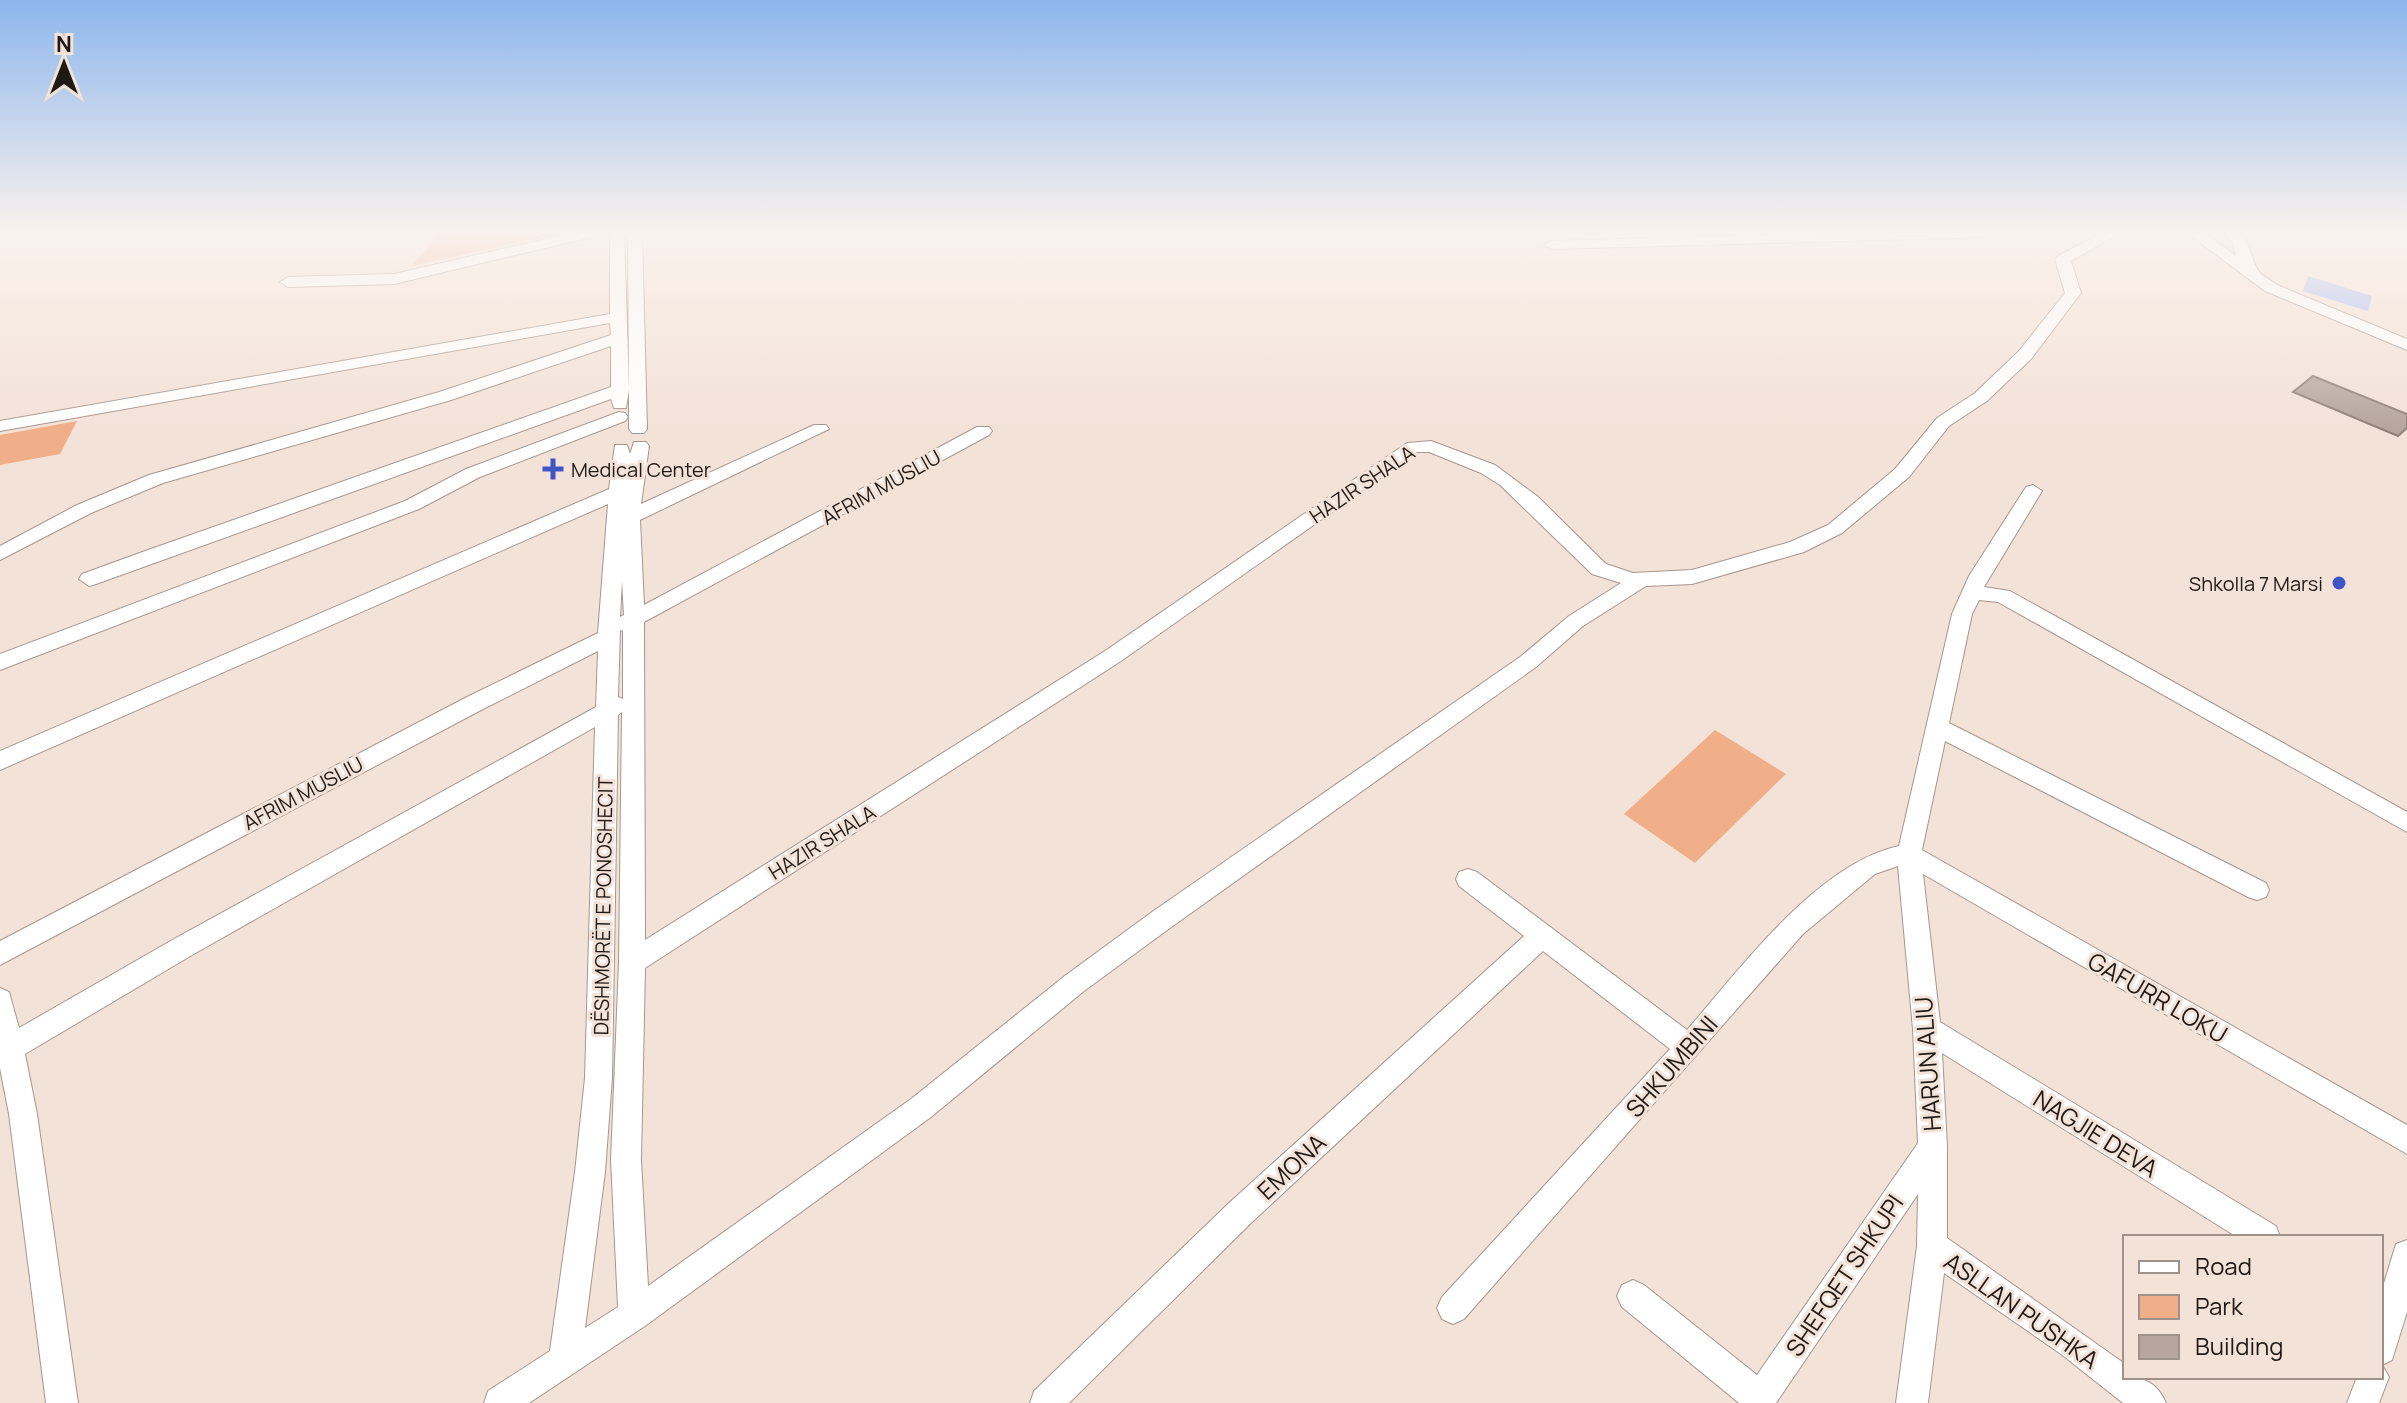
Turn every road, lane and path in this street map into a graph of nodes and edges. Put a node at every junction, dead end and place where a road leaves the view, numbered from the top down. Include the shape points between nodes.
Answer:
1 (619, 298) edge
2 (633, 298) edge
3 (2069, 298) edge
4 (2295, 298) edge
5 (619, 317) junction
6 (618, 338) junction
7 (2407, 345) edge
8 (621, 389) junction
9 (0, 426) edge
10 (820, 429) dead end
11 (983, 431) dead end
12 (628, 435) junction
13 (2033, 491) dead end
14 (616, 493) junction
15 (622, 520) junction
16 (0, 554) edge
17 (622, 572) junction
18 (89, 579) dead end
19 (1641, 580) junction
20 (1973, 592) junction
21 (634, 619) junction
22 (609, 635) junction
23 (0, 662) edge
24 (634, 700) junction
25 (607, 708) junction
26 (1939, 728) junction
27 (0, 761) edge
28 (2407, 823) edge
29 (1909, 854) junction
30 (1468, 879) dead end
31 (2257, 890) dead end
32 (1541, 936) junction
33 (0, 954) edge
34 (632, 962) junction
35 (0, 1000) edge
36 (1927, 1029) junction
37 (1689, 1047) junction
38 (10, 1048) junction
39 (629, 1068) junction
40 (598, 1076) junction
41 (2407, 1140) edge
42 (1933, 1147) junction
43 (2262, 1235) edge
44 (1932, 1246) junction
45 (2405, 1272) edge
46 (1633, 1296) dead end
47 (1453, 1308) dead end
48 (2386, 1312) edge
49 (634, 1315) junction
50 (2383, 1334) edge
51 (565, 1361) junction
52 (2372, 1379) edge
53 (1758, 1401) edge
54 (62, 1403) edge
55 (500, 1403) edge
56 (1046, 1403) edge
57 (1912, 1403) edge
58 (2150, 1403) edge
59 (2363, 1403) edge

1 - 5 street, DËSHMORËT E PONOSHECIT
2 - 12 street, DËSHMORËT E PONOSHECIT
3 - 19 street, HAZIR SHALA via 2025,355 1981,397 1943,422 1902,473 1845,522 1797,547 1746,564 1692,577
4 - 7 street
5 - 6 street, DËSHMORËT E PONOSHECIT
5 - 9 street
6 - 8 street, DËSHMORËT E PONOSHECIT
6 - 16 street via 445,396 156,479 84,509
8 - 12 street, DËSHMORËT E PONOSHECIT
8 - 18 street
10 - 15 street
11 - 21 street, AFRIM MUSLIU
12 - 14 street, DËSHMORËT E PONOSHECIT
12 - 15 street, DËSHMORËT E PONOSHECIT
12 - 23 street via 473,473 412,505
13 - 20 street, HARUN ALIU
14 - 15 street, DËSHMORËT E PONOSHECIT
14 - 27 street
15 - 17 street, DËSHMORËT E PONOSHECIT
17 - 21 street, DËSHMORËT E PONOSHECIT
17 - 22 street, DËSHMORËT E PONOSHECIT
19 - 34 street, HAZIR SHALA via 1599,569 1530,500 1488,469 1431,446 1413,447 1113,656
19 - 49 street via 1576,621 1528,662 1161,920 921,1108
20 - 26 street, HARUN ALIU via 1962,614
20 - 28 street via 2003,596
21 - 22 street, AFRIM MUSLIU
21 - 24 street, DËSHMORËT E PONOSHECIT
22 - 25 street, DËSHMORËT E PONOSHECIT
22 - 33 street, AFRIM MUSLIU
24 - 25 street
24 - 34 street, DËSHMORËT E PONOSHECIT
25 - 38 street
25 - 40 street, DËSHMORËT E PONOSHECIT
26 - 29 street, HARUN ALIU
26 - 31 street
29 - 36 street, HARUN ALIU
29 - 37 street, SHKUMBINI via 1866,867 1794,926
29 - 41 street, GAFURR LOKU
30 - 32 street
32 - 37 street
32 - 56 street, EMONA via 1240,1213
34 - 39 street, DËSHMORËT E PONOSHECIT
35 - 38 street
36 - 42 street, HARUN ALIU
36 - 43 street, NAGJIE DEVA
37 - 47 street, SHKUMBINI
38 - 54 street
39 - 40 street
39 - 49 street, DËSHMORËT E PONOSHECIT via 626,1160
40 - 51 street, DËSHMORËT E PONOSHECIT
42 - 44 street, HARUN ALIU
42 - 53 street, SHEFQET SHKUPI
44 - 57 street, HARUN ALIU
44 - 58 street, ASLLAN PUSHKA
45 - 48 street
46 - 53 street
48 - 50 street
49 - 51 street
51 - 55 street
52 - 59 street

